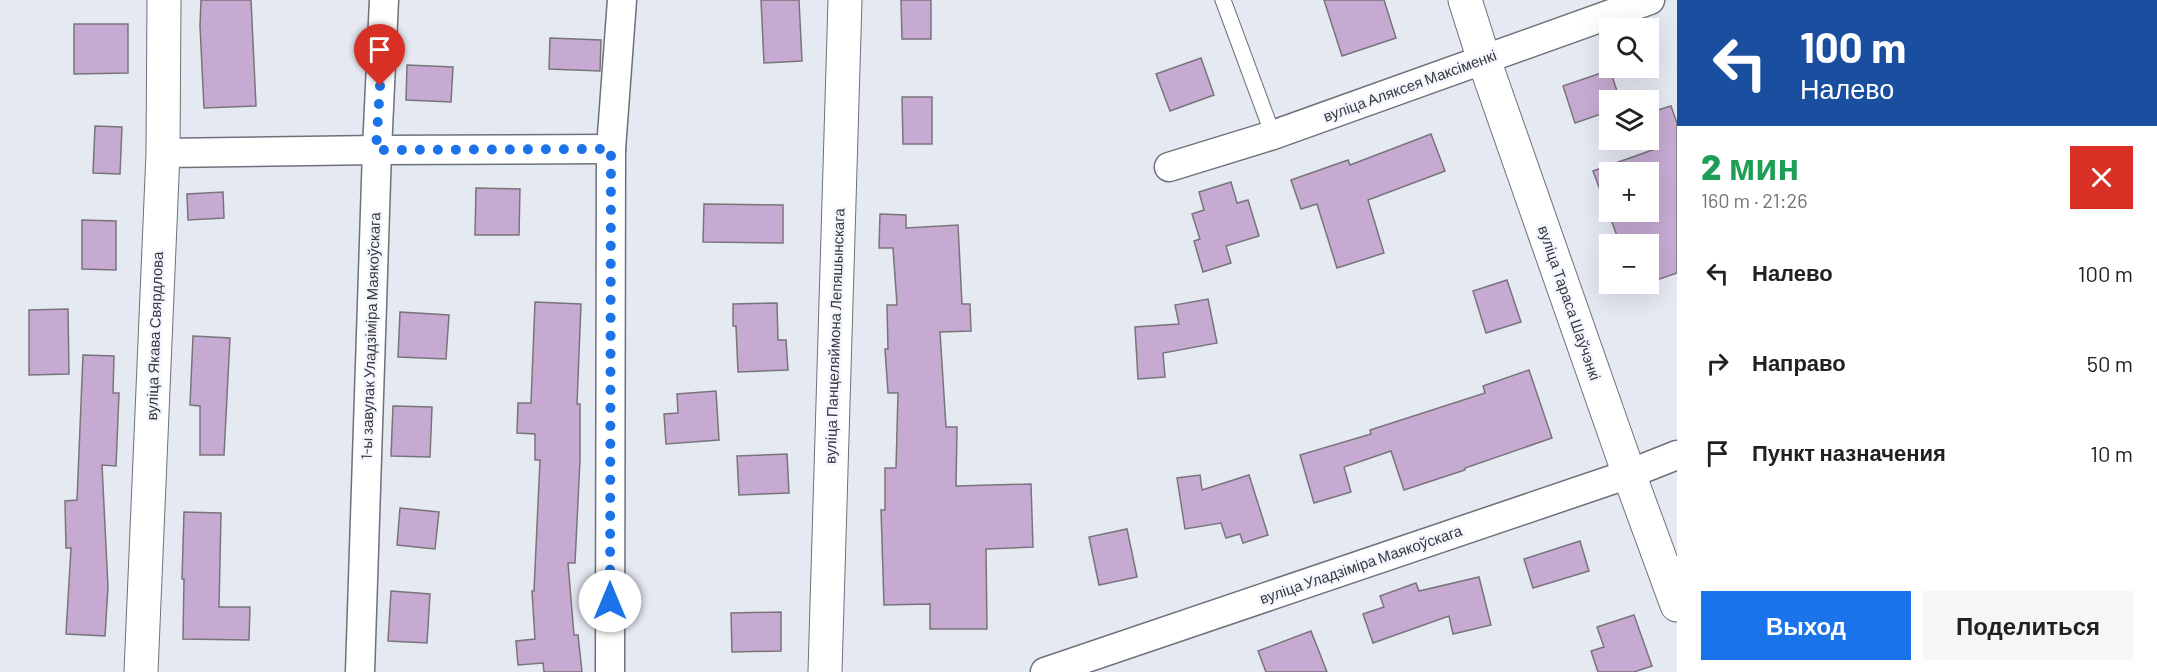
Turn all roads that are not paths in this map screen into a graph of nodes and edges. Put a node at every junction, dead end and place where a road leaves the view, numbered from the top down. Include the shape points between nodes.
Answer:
1 (164, 0) edge
2 (384, 0) edge
3 (622, 0) edge
4 (845, 0) edge
5 (1223, 0) edge
6 (1465, 0) edge
7 (1650, 0) edge
8 (1484, 60) junction
9 (1273, 135) junction
10 (611, 149) junction
11 (376, 150) junction
12 (163, 153) junction
13 (1169, 167) dead end
14 (1677, 456) edge
15 (1629, 474) junction
16 (1677, 604) edge
17 (141, 672) edge
18 (360, 672) edge
19 (610, 672) edge
20 (825, 672) edge
21 (1045, 672) edge

1 - 12 street, вуліца Якава Свярдлова
2 - 11 street, 1-ы завулак Уладзіміра Маякоўскага
3 - 10 street
4 - 20 street, вуліца Панцеляймона Лепяшынскага
5 - 9 lane
6 - 8 street, вуліца Тараса Шаўчэнкі
7 - 8 street, вуліца Аляксея Максіменкі
8 - 9 street, вуліца Аляксея Максіменкі
8 - 15 street, вуліца Тараса Шаўчэнкі
9 - 13 street, вуліца Аляксея Максіменкі
10 - 11 street
10 - 19 street
11 - 12 street
11 - 18 street, 1-ы завулак Уладзіміра Маякоўскага
12 - 17 street, вуліца Якава Свярдлова
14 - 15 street, вуліца Уладзіміра Маякоўскага
15 - 16 street, вуліца Тараса Шаўчэнкі
15 - 21 street, вуліца Уладзіміра Маякоўскага

